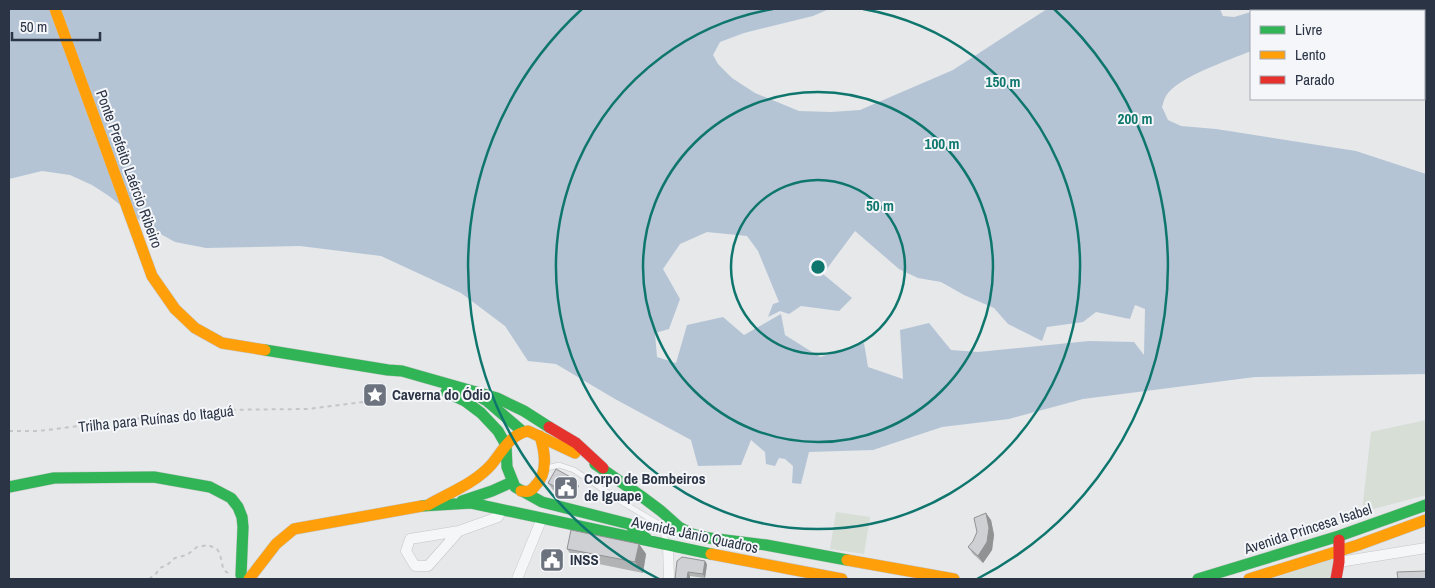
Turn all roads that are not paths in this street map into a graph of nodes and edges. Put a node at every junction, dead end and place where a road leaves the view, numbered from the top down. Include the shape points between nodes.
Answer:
1 (56, 9) edge
2 (402, 370) junction
3 (470, 391) junction
4 (522, 431) junction
5 (540, 436) junction
6 (506, 446) junction
7 (491, 465) junction
8 (544, 468) junction
9 (603, 468) junction
10 (512, 482) junction
11 (9, 487) edge
12 (492, 491) junction
13 (521, 491) junction
14 (641, 496) junction
15 (542, 502) junction
16 (426, 505) junction
17 (448, 505) junction
18 (1426, 505) edge
19 (502, 510) junction
20 (637, 511) junction
21 (542, 518) junction
22 (1426, 520) edge
23 (459, 531) junction
24 (1339, 536) junction
25 (649, 540) junction
26 (668, 544) junction
27 (766, 546) junction
28 (1426, 548) edge
29 (1340, 550) junction
30 (806, 553) junction
31 (1339, 562) junction
32 (764, 565) junction
33 (805, 576) edge
34 (244, 577) edge
35 (517, 579) edge
36 (669, 579) edge
37 (842, 579) edge
38 (954, 579) edge
39 (1198, 579) edge
40 (1249, 579) edge
41 (1336, 579) edge

1 - 2 main road, Ponte Prefeito Laércio Ribeiro via 152,276 175,309 195,328 222,343
2 - 3 main road
2 - 6 main road via 465,400 498,431
3 - 4 main road
3 - 9 main road via 497,398 524,411 576,443
4 - 5 main road
4 - 6 main road via 513,436
5 - 8 main road via 545,450
5 - 9 main road
6 - 7 main road
6 - 10 main road
7 - 12 main road
7 - 16 main road via 474,480
8 - 13 main road via 538,483 529,491
8 - 20 lane via 560,465 574,470
9 - 14 main road, Avenida Jânio Quadros
10 - 12 main road
10 - 13 main road
11 - 34 main road via 54,478 154,477 210,488 231,498 242,517
12 - 15 main road
12 - 17 main road
12 - 19 main road
13 - 15 main road
14 - 20 lane
14 - 27 main road, Avenida Jânio Quadros via 692,534
15 - 25 main road via 629,524
16 - 17 main road
16 - 34 main road via 294,529
17 - 19 main road, Avenida Jânio Quadros via 471,503
18 - 24 main road, Avenida Princesa Isabel
19 - 21 main road, Avenida Jânio Quadros
19 - 23 street via 498,517
20 - 26 lane via 658,524
21 - 25 main road, Avenida Jânio Quadros
21 - 35 street
22 - 29 main road, Avenida Princesa Isabel
23 - 23 street via 428,566 415,566 406,551 410,539
24 - 29 main road
24 - 39 main road, Avenida Princesa Isabel
25 - 26 main road, Avenida Jânio Quadros
26 - 32 main road, Avenida Jânio Quadros
26 - 36 street
27 - 30 main road, Avenida Jânio Quadros
27 - 32 main road
28 - 31 street
29 - 31 main road
29 - 40 main road, Avenida Princesa Isabel
30 - 33 street
30 - 38 main road, Avenida Jânio Quadros
31 - 41 main road
32 - 33 main road, Avenida Jânio Quadros
33 - 37 main road, Avenida Jânio Quadros

